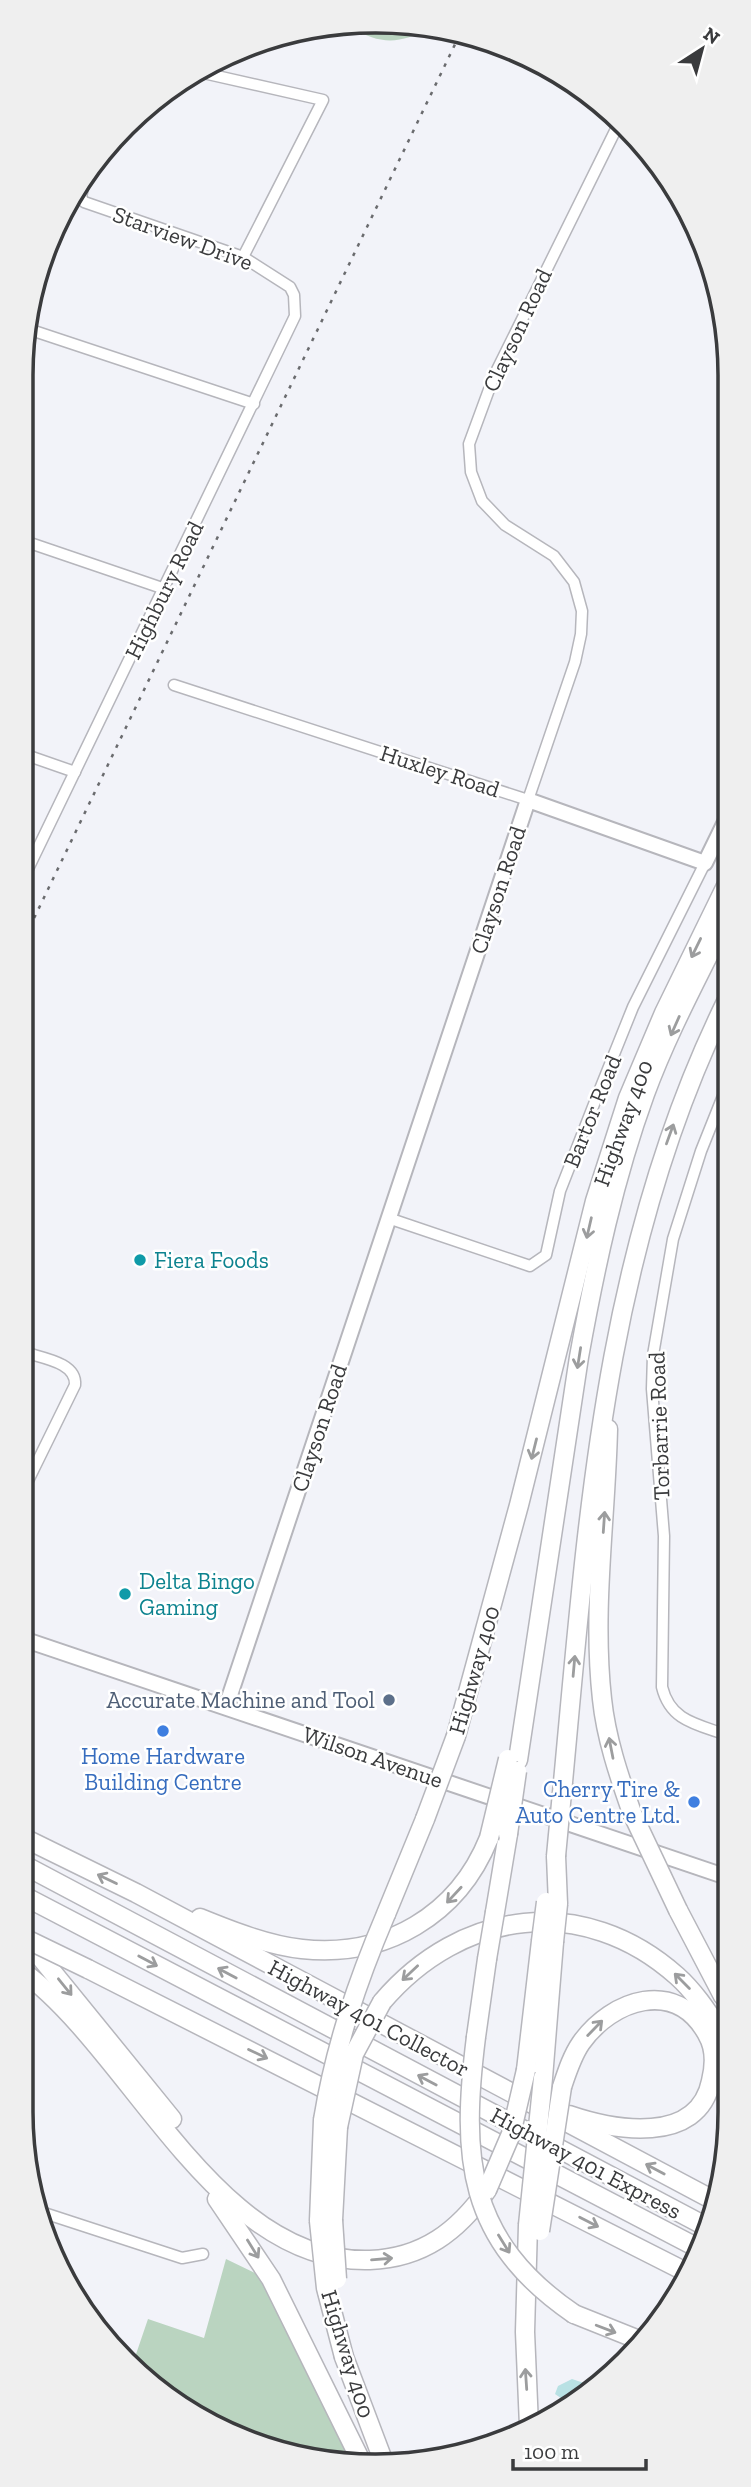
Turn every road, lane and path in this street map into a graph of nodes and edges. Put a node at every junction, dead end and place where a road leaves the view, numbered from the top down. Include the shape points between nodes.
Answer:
1 (212, 75) edge
2 (615, 131) edge
3 (82, 199) edge
4 (243, 257) junction
5 (295, 304) joint
6 (36, 332) edge
7 (254, 404) junction
8 (33, 544) edge
9 (165, 589) junction
10 (174, 685) dead end
11 (33, 757) edge
12 (75, 772) junction
13 (528, 800) junction
14 (718, 836) edge
15 (33, 859) edge
16 (705, 863) junction
17 (718, 902) edge
18 (718, 937) edge
19 (718, 1020) edge
20 (718, 1108) edge
21 (388, 1218) junction
22 (33, 1355) edge
23 (609, 1383) junction
24 (33, 1471) edge
25 (33, 1642) edge
26 (226, 1707) junction
27 (718, 1732) edge
28 (513, 1760) junction
29 (33, 1842) edge
30 (33, 1870) edge
31 (718, 1873) edge
32 (136, 1893) junction
33 (33, 1901) edge
34 (33, 1942) edge
35 (548, 1942) junction
36 (33, 1949) edge
37 (33, 1981) edge
38 (718, 1986) edge
39 (718, 2028) edge
40 (507, 2091) junction
41 (154, 2115) junction
42 (331, 2124) junction
43 (707, 2197) edge
44 (49, 2214) edge
45 (700, 2223) edge
46 (534, 2228) junction
47 (691, 2244) edge
48 (314, 2252) junction
49 (203, 2255) dead end
50 (679, 2269) edge
51 (633, 2337) edge
52 (529, 2417) edge
53 (357, 2453) edge
54 (381, 2454) edge

1 - 4 street via 323,100
2 - 13 street, Clayson Road via 494,376 469,444 471,472 482,501 514,532 554,556 574,582 582,611 575,662
3 - 4 street, Starview Drive
4 - 5 street, Starview Drive via 284,282
5 - 7 street, Highbury Road via 291,325
6 - 7 street
7 - 9 street, Highbury Road
8 - 9 street
9 - 12 street, Highbury Road
10 - 13 street, Huxley Road
11 - 12 street
12 - 15 street, Highbury Road
13 - 16 street, Huxley Road
13 - 21 street, Clayson Road
14 - 16 street, Bartor Road
16 - 21 street, Bartor Road via 633,1007 560,1191 546,1255 530,1266
17 -> 42 highway, Highway 400, bridge via 628,1098 599,1188 456,1735 347,2012 337,2047
18 -> 28 highway via 646,1093 590,1291 547,1550 530,1622
23 -> 19 highway, Highway 400 via 649,1199 686,1092
20 - 27 street, Torbarrie Road via 673,1238 653,1355 652,1389 664,1536 662,1688 677,1716
21 - 26 street, Clayson Road
22 - 24 street via 68,1368 75,1378
35 -> 23 highway, Highway 400, bridge via 588,1513
38 -> 23 highway, bridge via 632,1813 614,1762 602,1699 599,1625
25 - 26 street, Wilson Avenue
26 - 31 street, Wilson Avenue
28 -> 32 highway, bridge via 489,1838 467,1880 435,1914 409,1931 364,1947 321,1950 282,1945
28 -> 51 highway, bridge via 508,1834 476,2037 469,2153 479,2194 513,2259 530,2280 574,2314
32 -> 29 highway, Highway 401 Collector
45 -> 30 highway, Highway 401 Express
32 - 40 highway, Highway 401 Collector
33 -> 47 highway, Highway 401 Express
34 -> 50 highway, bridge
35 - 46 highway, bridge
48 -> 35 highway, bridge via 362,2260 411,2253 450,2233 488,2190 511,2134
36 -> 48 highway via 228,2183 270,2222
37 - 41 highway via 61,2005
39 -> 42 highway, bridge via 701,2002 655,1958 610,1934 571,1924 522,1924 463,1938 428,1958 383,2002 354,2054
43 -> 40 highway, Highway 401 Collector
46 -> 40 highway, bridge via 562,2087 580,2044 596,2025 619,2007 637,2001 670,2002 702,2026 713,2048 710,2086 701,2102 681,2119 659,2127 631,2130 608,2126
41 - 48 highway via 243,2212 273,2235
41 -> 53 highway via 257,2254
42 - 54 highway, Highway 400, bridge via 326,2221 347,2356
44 - 49 street via 182,2258
52 -> 46 highway via 525,2293

